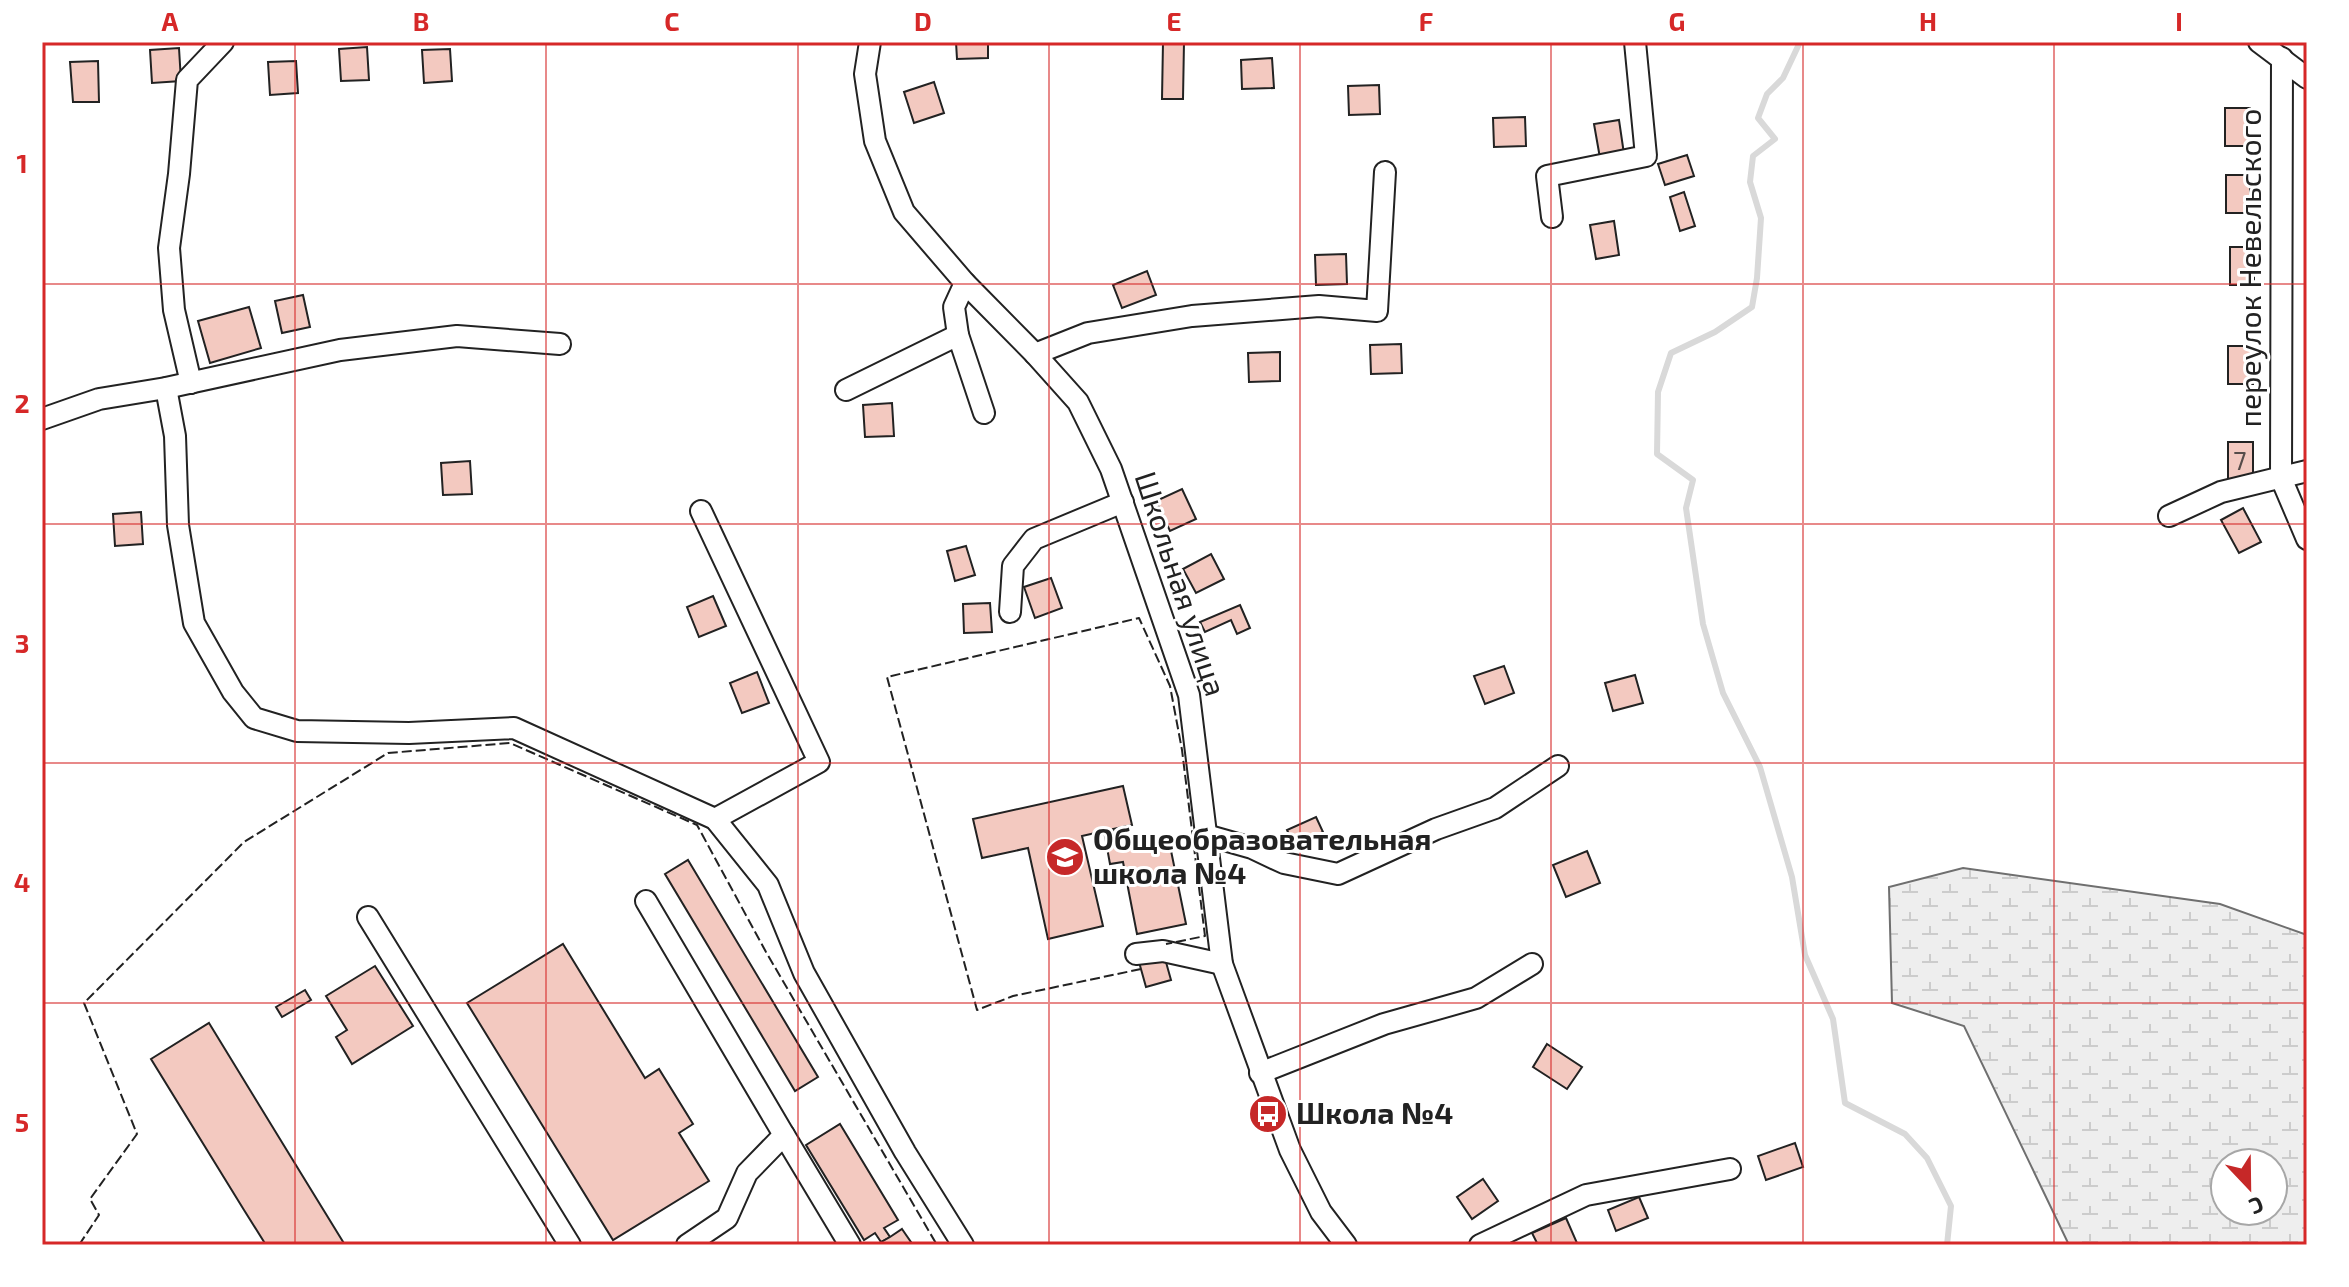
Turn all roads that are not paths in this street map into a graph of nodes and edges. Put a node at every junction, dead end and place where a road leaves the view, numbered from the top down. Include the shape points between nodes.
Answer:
1 (223, 42) edge
2 (870, 42) edge
3 (1635, 42) edge
4 (2259, 42) edge
5 (2282, 58) junction
6 (2307, 78) edge
7 (1385, 172) dead end
8 (1552, 217) dead end
9 (965, 283) junction
10 (958, 335) junction
11 (560, 344) dead end
12 (1035, 354) junction
13 (191, 383) junction
14 (166, 388) junction
15 (846, 390) dead end
16 (984, 413) dead end
17 (42, 419) edge
18 (2307, 471) edge
19 (2281, 478) junction
20 (1123, 502) junction
21 (701, 511) dead end
22 (2169, 516) dead end
23 (2307, 539) edge
24 (1010, 612) dead end
25 (1558, 766) dead end
26 (715, 819) junction
27 (1206, 835) junction
28 (646, 901) dead end
29 (368, 917) dead end
30 (1136, 954) dead end
31 (1222, 964) junction
32 (1532, 964) dead end
33 (1260, 1073) junction
34 (784, 1135) junction
35 (1730, 1169) dead end
36 (570, 1245) edge
37 (687, 1245) edge
38 (850, 1245) edge
39 (963, 1245) edge
40 (1346, 1245) edge
41 (1480, 1245) edge

1 - 13 street via 187,80 169,248 174,310
2 - 9 street, Школьная улица via 865,74 875,141 904,212
3 - 8 street via 1646,156 1547,176
4 - 5 street
5 - 6 street
5 - 19 street, переулок Невельского
7 - 12 street via 1377,311 1319,306 1192,316 1088,333
9 - 10 street via 954,307
9 - 12 street, Школьная улица
10 - 15 street
10 - 16 street
11 - 13 street via 457,336 340,350
12 - 20 street, Школьная улица via 1078,402
13 - 14 street
14 - 17 street via 99,399
14 - 26 street via 175,436 178,525 194,623 254,718 297,731 514,728
18 - 19 street
19 - 22 street via 2221,492
19 - 23 street, переулок Невельского
20 - 24 street via 1034,539 1013,566
20 - 27 street, Школьная улица via 1189,695
21 - 26 street via 819,762
25 - 27 street via 1495,808 1338,874 1284,863
26 - 39 street via 768,885 804,973
27 - 31 street, Школьная улица
28 - 34 street
29 - 36 street
30 - 31 street via 1163,951
31 - 33 street, Школьная улица
32 - 33 street via 1476,998 1384,1024
33 - 40 street, Школьная улица via 1290,1150 1321,1212
34 - 37 street via 747,1173 727,1218
34 - 38 street
35 - 41 street via 1586,1195

